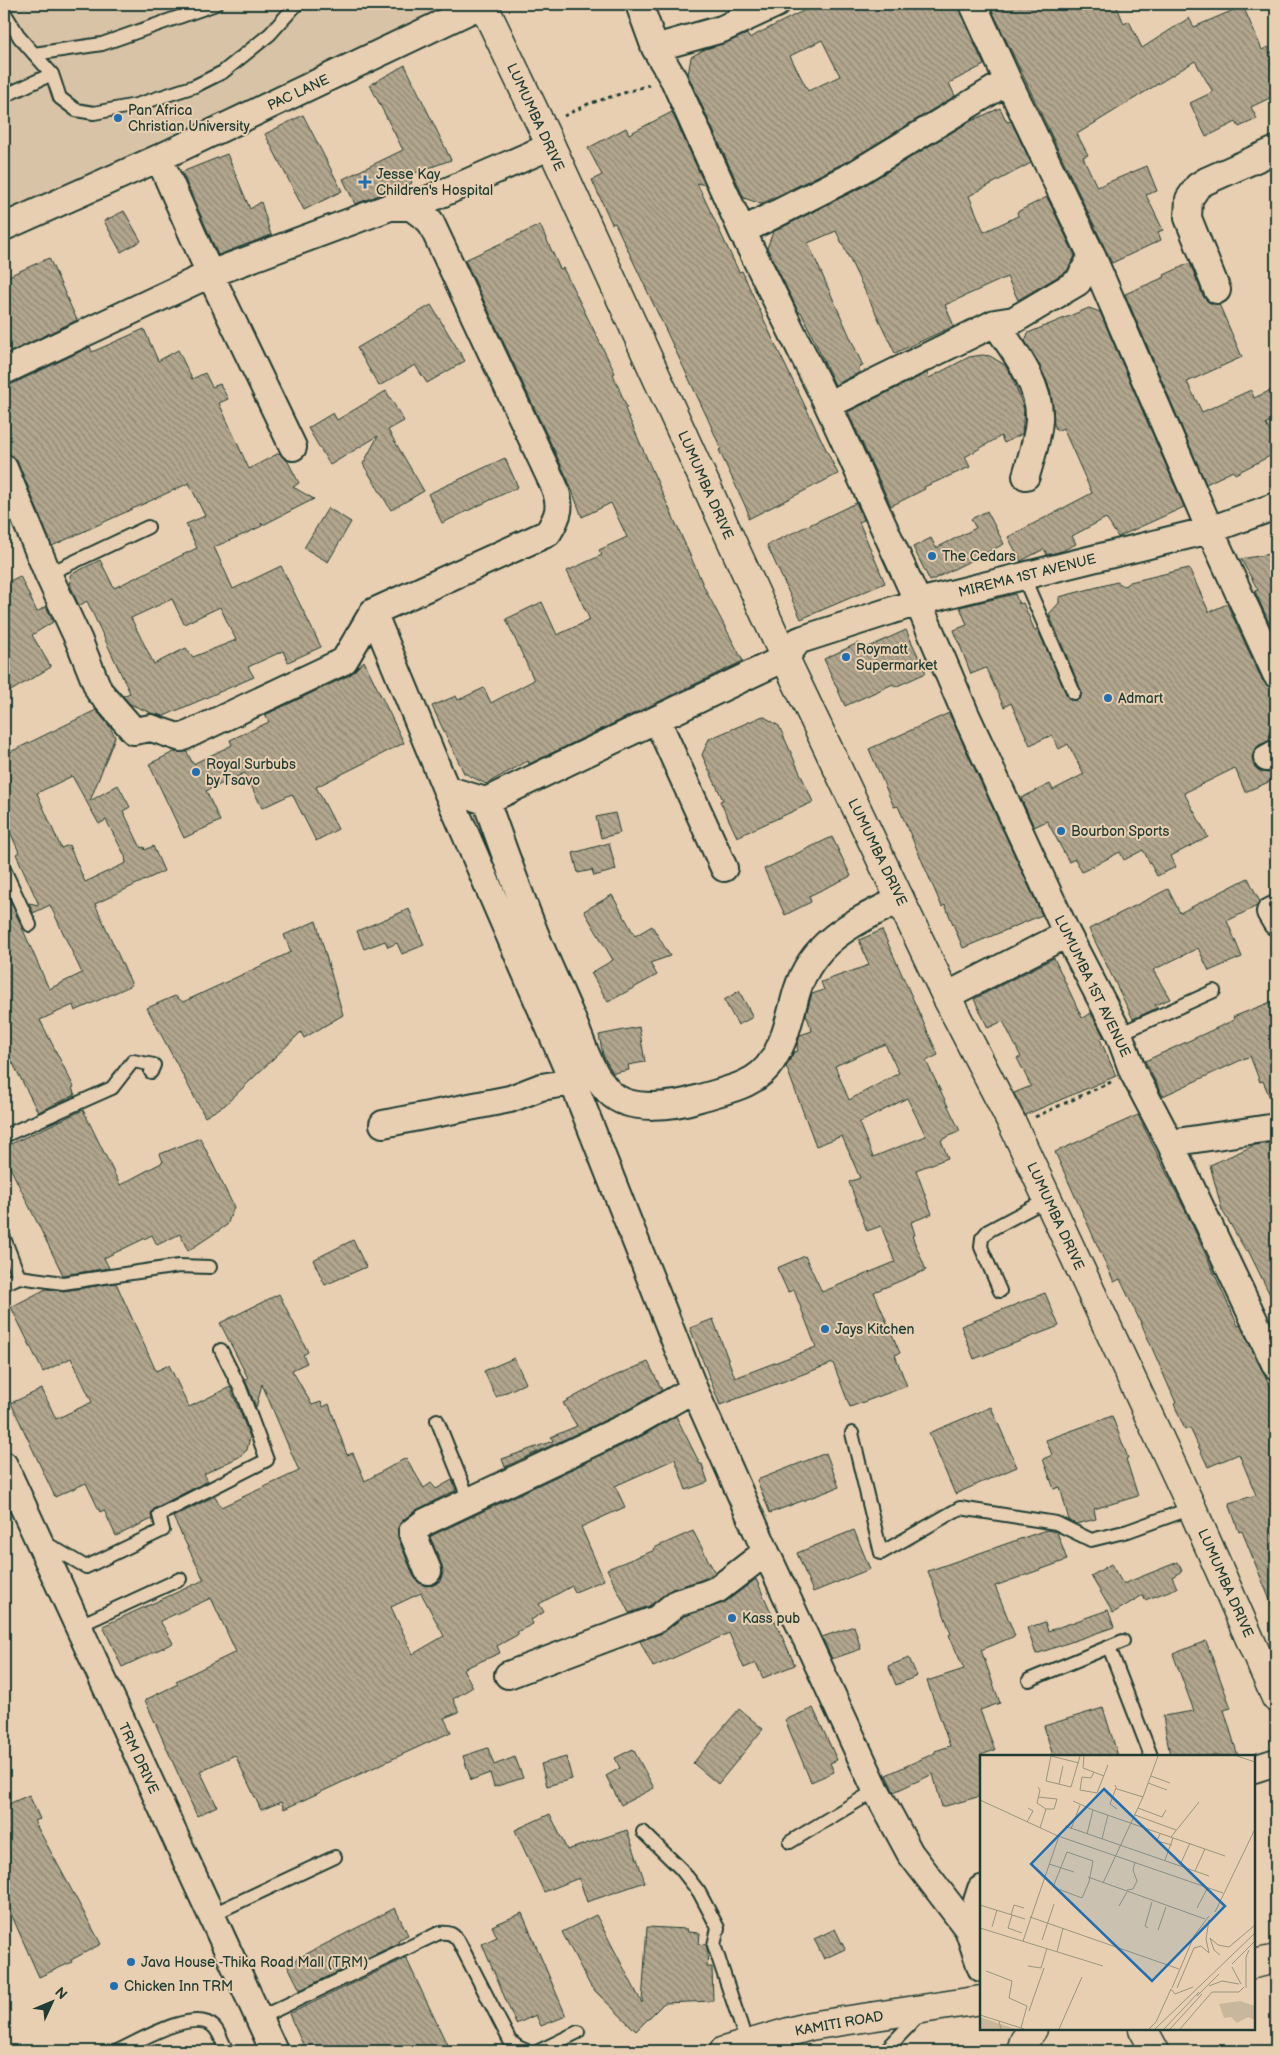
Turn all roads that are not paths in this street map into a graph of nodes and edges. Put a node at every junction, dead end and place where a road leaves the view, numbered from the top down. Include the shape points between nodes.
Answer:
1 (216, 4) edge
2 (297, 4) edge
3 (483, 4) edge
4 (639, 4) edge
5 (776, 4) edge
6 (973, 4) edge
7 (4, 12) edge
8 (7, 26) edge
9 (655, 48) junction
10 (34, 54) junction
11 (52, 74) junction
12 (1008, 81) junction
13 (4, 96) edge
14 (546, 137) junction
15 (1276, 150) edge
16 (159, 158) junction
17 (411, 207) junction
18 (4, 227) edge
19 (742, 230) junction
20 (1092, 256) junction
21 (210, 274) junction
22 (1217, 290) dead end
23 (995, 323) junction
24 (4, 371) edge
25 (828, 406) junction
26 (293, 447) dead end
27 (4, 468) edge
28 (1026, 476) dead end
29 (1276, 506) edge
30 (148, 527) dead end
31 (1210, 530) junction
32 (48, 574) junction
33 (1023, 576) junction
34 (918, 602) junction
35 (373, 612) junction
36 (785, 658) junction
37 (1276, 674) edge
38 (1074, 692) dead end
39 (657, 720) junction
40 (446, 789) junction
41 (486, 801) junction
42 (724, 868) dead end
43 (4, 869) edge
44 (901, 899) junction
45 (1276, 909) edge
46 (1276, 922) edge
47 (30, 925) dead end
48 (1067, 934) junction
49 (1214, 991) dead end
50 (946, 996) junction
51 (1120, 1034) junction
52 (151, 1072) dead end
53 (573, 1082) junction
54 (383, 1124) dead end
55 (1276, 1126) edge
56 (4, 1136) edge
57 (1170, 1143) junction
58 (1048, 1199) junction
59 (4, 1238) edge
60 (210, 1267) dead end
61 (19, 1277) junction
62 (4, 1284) edge
63 (1000, 1291) dead end
64 (1266, 1320) edge
65 (221, 1350) dead end
66 (1276, 1366) edge
67 (694, 1388) junction
68 (437, 1420) dead end
69 (852, 1433) dead end
70 (4, 1465) edge
71 (469, 1500) junction
72 (1192, 1508) junction
73 (38, 1538) junction
74 (766, 1552) junction
75 (428, 1571) dead end
76 (180, 1579) dead end
77 (78, 1626) junction
78 (1123, 1641) dead end
79 (1109, 1647) junction
80 (508, 1675) dead end
81 (1029, 1680) dead end
82 (1276, 1698) edge
83 (1151, 1755) edge
84 (1276, 1762) edge
85 (1255, 1769) edge
86 (876, 1790) junction
87 (643, 1832) dead end
88 (790, 1842) dead end
89 (335, 1857) dead end
90 (980, 1892) edge
91 (211, 1915) junction
92 (968, 1929) junction
93 (1276, 1958) edge
94 (1255, 1964) edge
95 (980, 1965) edge
96 (980, 2000) edge
97 (926, 2008) junction
98 (259, 2018) junction
99 (1144, 2030) edge
100 (578, 2032) dead end
101 (736, 2047) edge
102 (117, 2051) edge
103 (227, 2051) edge
104 (274, 2051) edge
105 (527, 2051) edge
106 (539, 2051) edge
107 (885, 2051) edge
108 (1155, 2051) edge

1 - 10 lane via 102,44
2 - 11 lane via 270,34 223,72 195,86 136,105 94,113 76,110 60,98
3 - 14 street, LUMUMBA DRIVE
3 - 16 street, PAC LANE
4 - 9 street, LUMUMBA 1ST AVENUE
5 - 9 street via 722,29
6 - 12 street
7 - 8 lane
8 - 10 lane
9 - 19 street, LUMUMBA 1ST AVENUE via 674,80
10 - 11 lane
11 - 13 lane
12 - 19 street via 854,174
12 - 20 street
14 - 17 street
14 - 36 street, LUMUMBA DRIVE
15 - 22 street via 1206,181 1189,199 1188,218
16 - 18 street, PAC LANE
16 - 21 street
17 - 21 street via 390,207
17 - 35 street via 430,221 554,486 559,499 558,517 548,533
19 - 25 street, LUMUMBA 1ST AVENUE
20 - 23 street via 1078,282 1014,320
20 - 31 street
21 - 24 street
21 - 26 street
23 - 25 street
23 - 28 street via 1018,358 1038,398 1037,438
25 - 34 street, LUMUMBA 1ST AVENUE
27 - 32 street
29 - 31 street, MIREMA 1ST AVENUE
30 - 32 lane
31 - 33 street, MIREMA 1ST AVENUE
31 - 37 street
32 - 35 street via 99,691 135,740 151,728 181,738 344,661
33 - 34 street, MIREMA 1ST AVENUE
33 - 38 lane
34 - 36 street, MIREMA 1ST AVENUE via 798,641
34 - 48 street, LUMUMBA 1ST AVENUE
35 - 40 street
36 - 39 street
36 - 44 street, LUMUMBA DRIVE
39 - 41 street
39 - 42 street
40 - 41 street
40 - 53 street
41 - 44 street via 536,937 595,1072 610,1094 631,1104 648,1106 691,1101 754,1081 782,1043 798,989 821,947 839,932
43 - 47 lane
44 - 50 street, LUMUMBA DRIVE
45 - 46 street via 1270,912
48 - 50 street
48 - 51 street, LUMUMBA 1ST AVENUE
49 - 51 lane
50 - 58 street, LUMUMBA DRIVE
51 - 57 street, LUMUMBA 1ST AVENUE via 1133,1072
52 - 56 lane via 154,1064 133,1062 112,1088
53 - 54 street via 541,1086 510,1099
53 - 67 street
55 - 57 street
57 - 64 street, LUMUMBA 1ST AVENUE
58 - 63 lane via 988,1231 982,1238 981,1247
58 - 72 street, LUMUMBA DRIVE
59 - 61 lane
60 - 61 lane via 179,1266 63,1283
61 - 62 lane
64 - 66 street, LUMUMBA 1ST AVENUE
65 - 73 lane via 240,1388 267,1460 159,1515 163,1530 86,1567
67 - 71 street via 636,1422
67 - 74 street
68 - 71 lane
69 - 72 lane via 881,1553 960,1508 1056,1522 1091,1540 1128,1531
70 - 73 street, TRM DRIVE
71 - 75 street via 412,1532
72 - 82 street, LUMUMBA DRIVE
73 - 77 street, TRM DRIVE
74 - 80 street via 718,1589 677,1603 657,1618
74 - 86 street
76 - 77 lane
77 - 91 street, TRM DRIVE
78 - 79 lane
79 - 81 lane
79 - 83 lane
84 - 85 street
86 - 88 lane
86 - 92 street via 910,1854
87 - 101 lane via 693,1884 718,1928 714,1945
89 - 91 lane
90 - 92 street
91 - 98 street, TRM DRIVE
92 - 95 street
93 - 94 street
96 - 97 street, KAMITI ROAD
97 - 101 street, KAMITI ROAD via 810,2026
97 - 107 lane, KAMITI ROAD
98 - 104 street, TRM DRIVE
98 - 105 lane via 448,1932 455,1935 510,2040
99 - 108 street
100 - 106 lane
102 - 103 lane via 160,2030 186,2022 206,2022 215,2028

